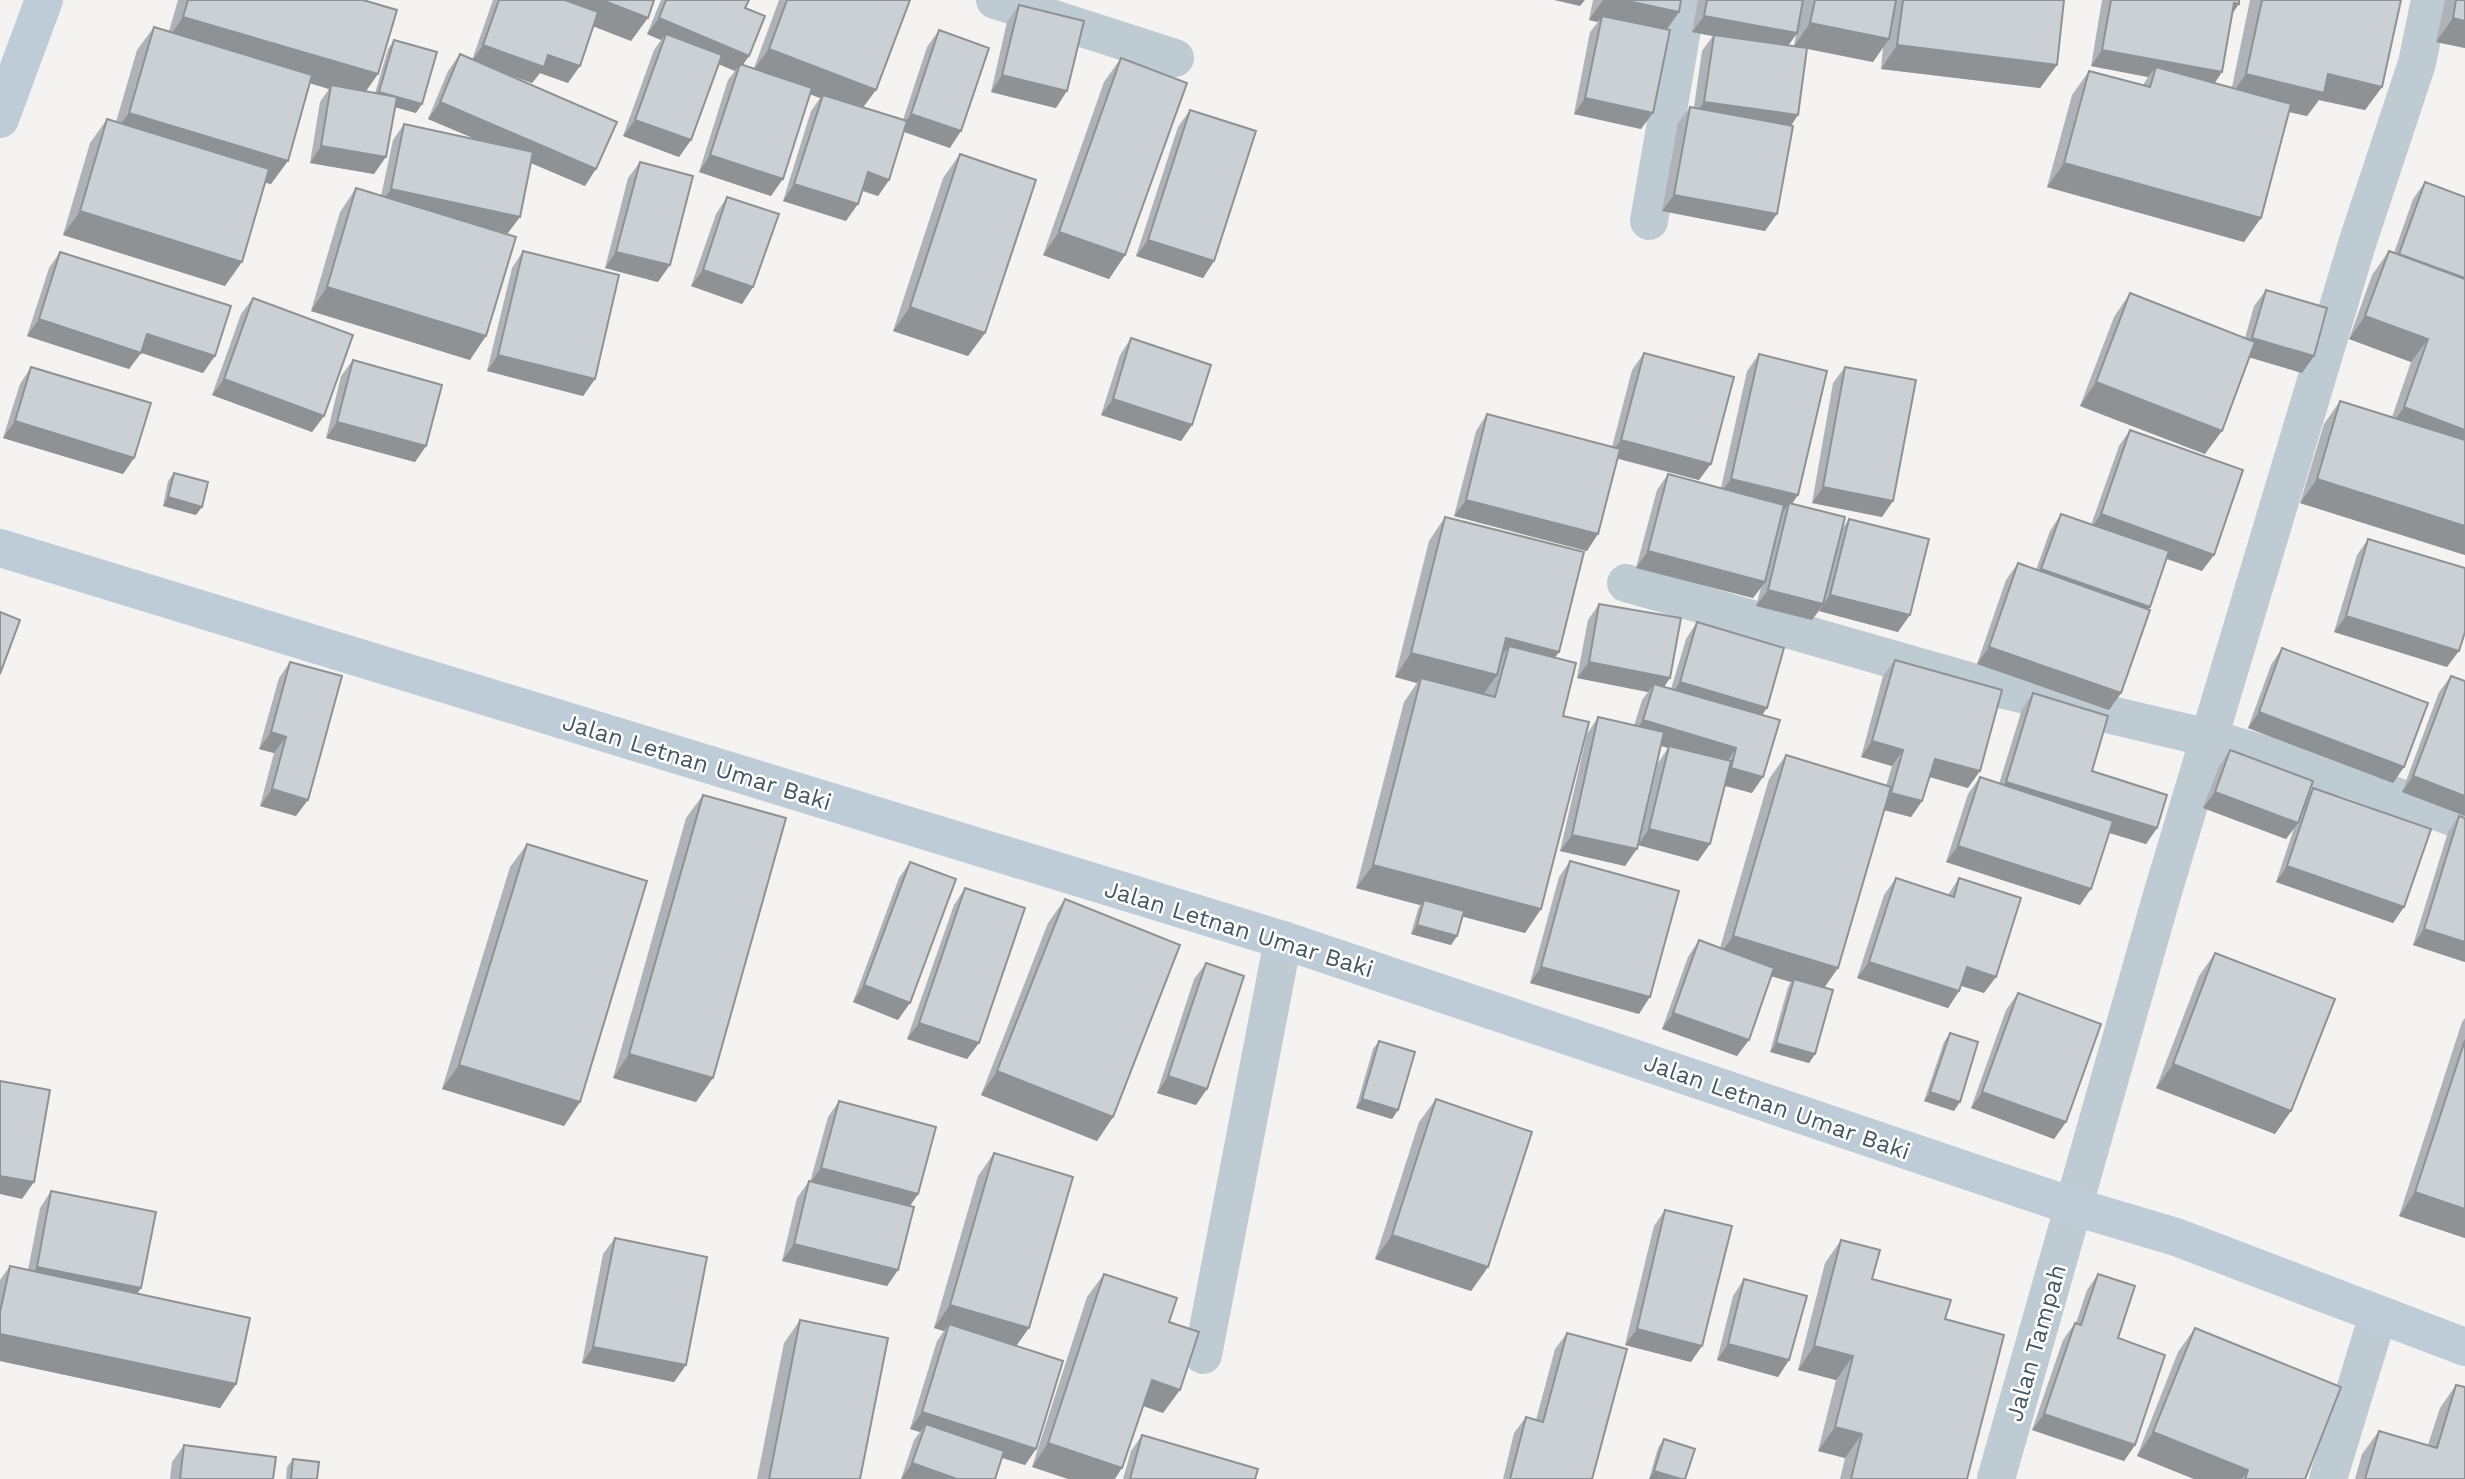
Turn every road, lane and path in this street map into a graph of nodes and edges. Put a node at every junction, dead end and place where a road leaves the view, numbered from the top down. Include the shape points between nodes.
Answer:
1 (44, 0) edge
2 (995, 0) edge
3 (1687, 0) edge
4 (2430, 0) edge
5 (1175, 58) dead end
6 (2, 109) edge
7 (1649, 221) dead end
8 (0, 548) edge
9 (1626, 583) dead end
10 (2209, 738) junction
11 (2465, 822) edge
12 (1283, 940) junction
13 (2076, 1208) junction
14 (2378, 1315) junction
15 (2465, 1347) edge
16 (1203, 1355) dead end
17 (1996, 1479) edge
18 (2328, 1479) edge

1 - 6 street
2 - 5 street
3 - 7 street
4 - 10 street, Jalan Tampah via 2417,62 2357,244
8 - 12 street, Jalan Letnan Umar Baki
9 - 10 street via 1983,685
10 - 11 street via 2352,780
10 - 13 street, Jalan Tampah
12 - 13 street, Jalan Letnan Umar Baki
12 - 16 street
13 - 14 street, Jalan Letnan Umar Baki via 2176,1237
13 - 17 street, Jalan Tampah
14 - 15 street, Jalan Letnan Umar Baki
14 - 18 street

